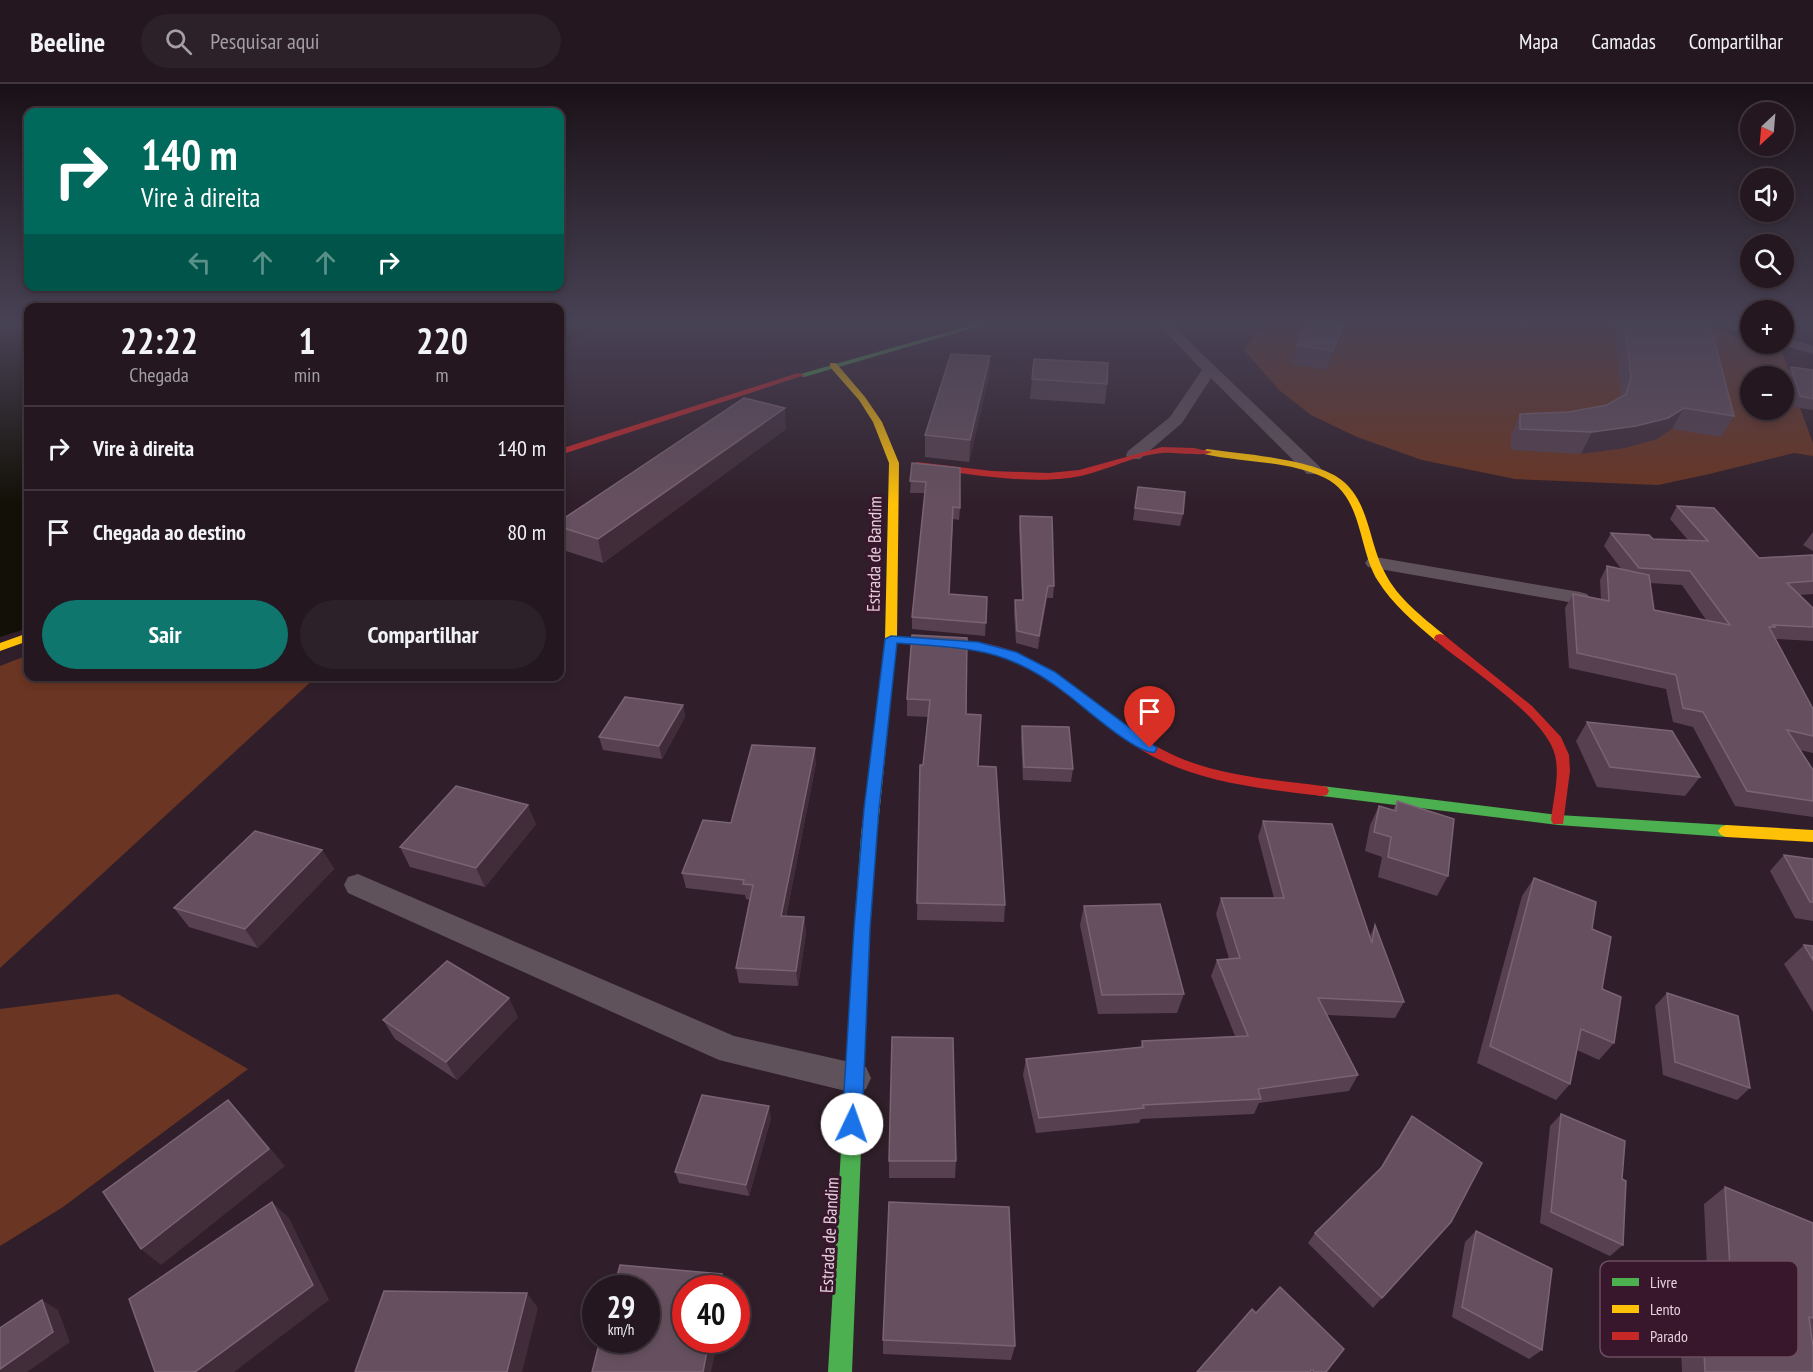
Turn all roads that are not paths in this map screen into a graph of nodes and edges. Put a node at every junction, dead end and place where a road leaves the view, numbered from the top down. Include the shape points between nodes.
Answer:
1 (773, 384) edge
2 (849, 384) edge
3 (1200, 384) edge
4 (1225, 384) edge
5 (564, 451) edge
6 (1134, 455) junction
7 (894, 463) junction
8 (1313, 470) junction
9 (1375, 563) junction
10 (1580, 598) edge
11 (24, 638) edge
12 (902, 640) junction
13 (0, 646) edge
14 (1557, 820) junction
15 (1813, 836) edge
16 (358, 885) dead end
17 (854, 1078) junction
18 (840, 1372) edge

1 - 5 street
2 - 7 street, Estrada de Bandim via 873,412 890,444
3 - 6 street via 1176,420
4 - 8 street
6 - 7 street via 1068,475
6 - 8 street via 1172,449
7 - 12 street, Estrada de Bandim
8 - 9 street via 1337,480 1351,496
9 - 10 street
9 - 14 street via 1402,603 1467,663 1524,705 1550,732 1560,749 1562,767
11 - 13 street
12 - 14 street via 992,648 1029,663 1130,736 1197,771 1247,782
12 - 17 street, Estrada de Bandim via 871,809
14 - 15 street
16 - 17 street via 731,1050
17 - 18 street, Estrada de Bandim

